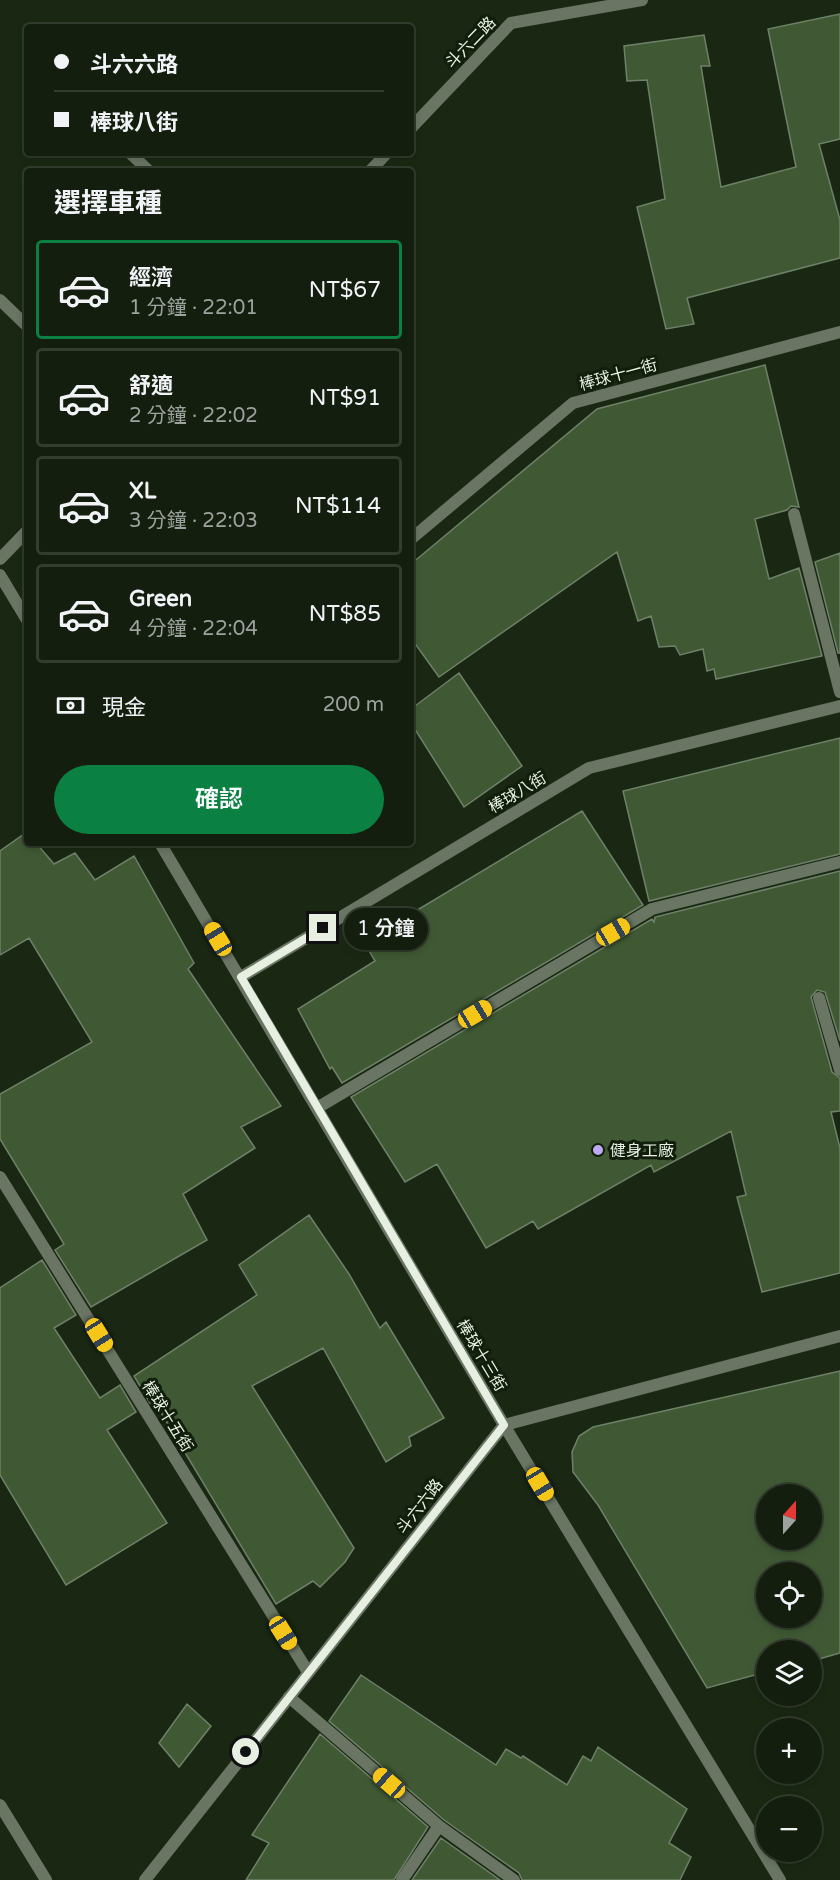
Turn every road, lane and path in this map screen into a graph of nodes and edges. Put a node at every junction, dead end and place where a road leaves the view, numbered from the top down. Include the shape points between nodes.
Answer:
1 (642, 0) edge
2 (414, 125) edge
3 (133, 156) edge
4 (384, 156) edge
5 (146, 168) edge
6 (373, 168) edge
7 (0, 300) edge
8 (24, 323) edge
9 (840, 332) edge
10 (794, 514) dead end
11 (24, 534) edge
12 (414, 536) edge
13 (0, 560) edge
14 (0, 575) edge
15 (24, 615) edge
16 (840, 692) edge
17 (840, 706) edge
18 (162, 846) edge
19 (840, 862) edge
20 (241, 977) junction
21 (819, 998) dead end
22 (840, 1070) edge
23 (317, 1107) junction
24 (0, 1177) edge
25 (840, 1336) edge
26 (504, 1425) junction
27 (308, 1672) junction
28 (289, 1697) junction
29 (0, 1805) edge
30 (440, 1826) junction
31 (46, 1880) edge
32 (145, 1880) edge
33 (402, 1880) edge
34 (514, 1880) edge
35 (780, 1880) edge

1 - 2 street, 斗六二路 via 511,23
3 - 5 street
4 - 6 street
7 - 8 street
9 - 12 street, 棒球十一街 via 573,404
10 - 16 street
11 - 13 street
14 - 15 street
17 - 20 street, 棒球八街 via 589,768
18 - 20 street, 棒球十三街
19 - 23 street via 652,909
20 - 23 street, 棒球十三街
21 - 22 street
23 - 26 street, 棒球十三街
24 - 27 street, 棒球十五街
25 - 26 street
26 - 27 street, 斗六六路
26 - 35 street, 棒球十三街
27 - 28 street, 斗六六路
28 - 30 street
28 - 32 street, 斗六六路
29 - 31 street
30 - 33 street
30 - 34 street

